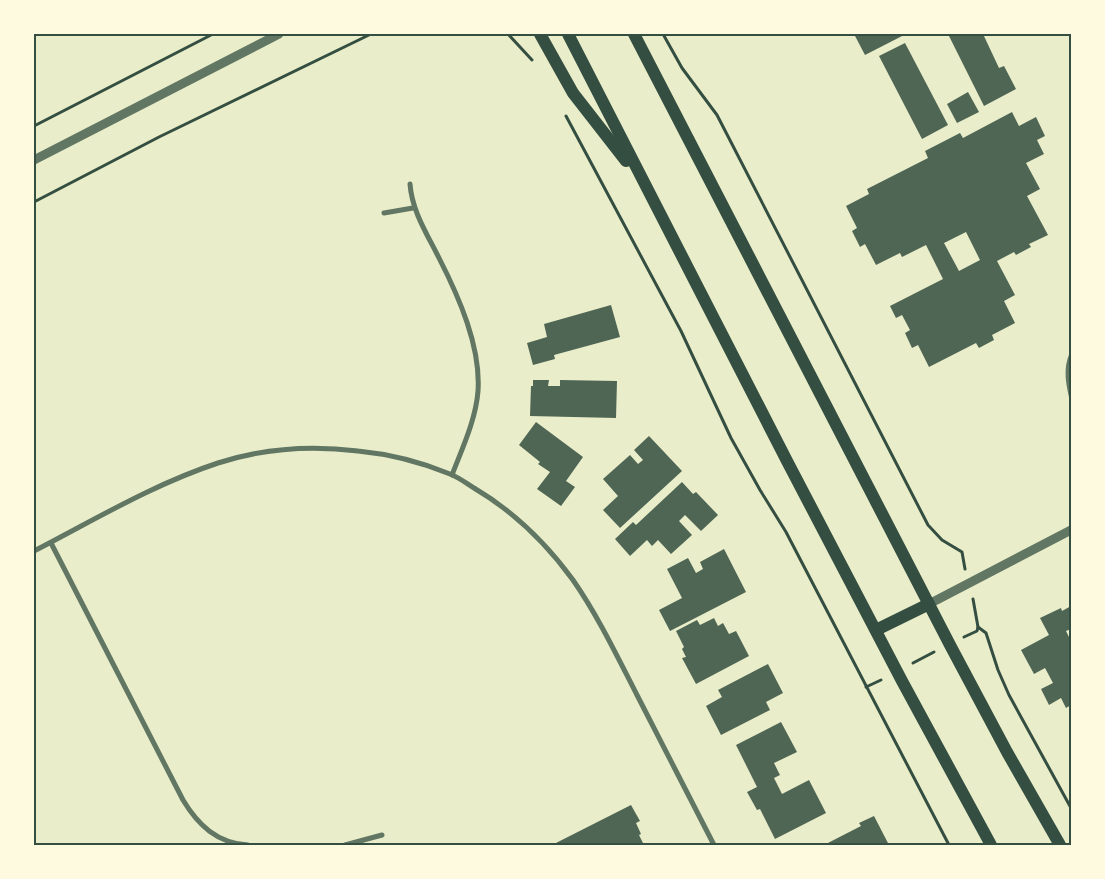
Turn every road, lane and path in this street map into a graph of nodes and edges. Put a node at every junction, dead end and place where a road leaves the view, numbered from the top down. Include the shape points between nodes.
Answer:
1 (213, 34) edge
2 (279, 34) edge
3 (371, 34) edge
4 (508, 34) edge
5 (540, 34) edge
6 (568, 34) edge
7 (634, 34) edge
8 (663, 34) edge
9 (537, 65) dead end
10 (566, 116) dead end
11 (34, 126) edge
12 (34, 160) edge
13 (410, 184) dead end
14 (645, 184) junction
15 (34, 202) edge
16 (414, 208) junction
17 (384, 213) dead end
18 (1071, 355) edge
19 (1071, 397) edge
20 (452, 475) junction
21 (1071, 530) edge
22 (50, 543) junction
23 (34, 551) edge
24 (962, 552) dead end
25 (929, 604) junction
26 (976, 608) dead end
27 (978, 627) junction
28 (876, 630) junction
29 (950, 645) junction
30 (897, 671) junction
31 (866, 687) junction
32 (1071, 808) edge
33 (382, 835) dead end
34 (248, 845) edge
35 (345, 845) edge
36 (352, 845) edge
37 (714, 845) edge
38 (949, 845) edge
39 (991, 845) edge
40 (1060, 845) edge

1 - 11 path
2 - 12 street
3 - 15 path
4 - 9 path
5 - 14 main road via 573,94
6 - 14 main road
7 - 25 main road
8 - 24 path via 682,68 717,115 928,525 942,540
10 - 31 path via 682,331 731,438 786,532
13 - 16 street
14 - 28 main road
16 - 17 street
16 - 20 street via 451,282 475,345 478,392 470,426
18 - 19 lane via 1067,383
20 - 22 street via 382,453 299,447 263,451 182,476
20 - 37 street via 517,519 554,555 573,580 606,636
21 - 25 street
22 - 23 street
22 - 34 street via 191,814 200,824 227,841
25 - 28 main road
25 - 29 main road
26 - 27 path
27 - 29 path via 977,631
27 - 32 path via 986,634 1010,695
28 - 30 main road
29 - 30 path
29 - 40 main road
30 - 31 path
30 - 39 main road
31 - 38 path
33 - 36 street
35 - 36 street

